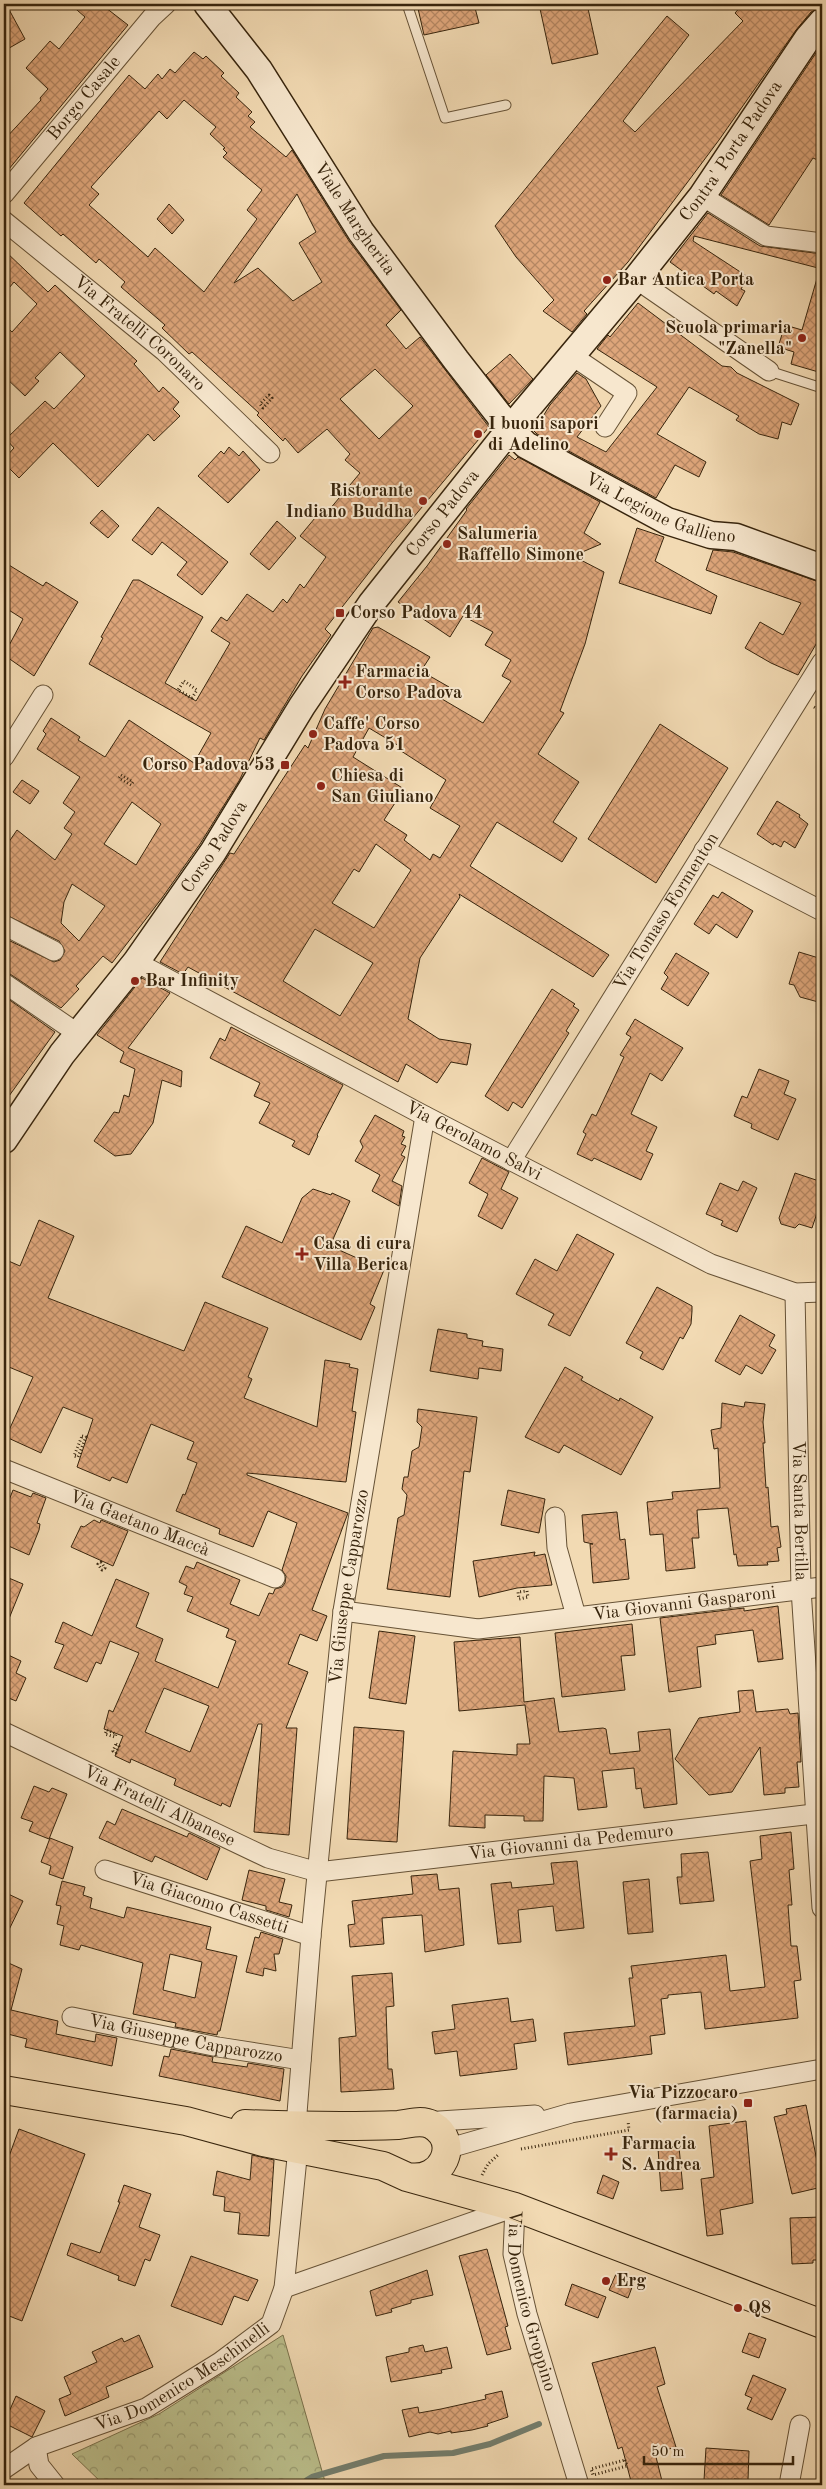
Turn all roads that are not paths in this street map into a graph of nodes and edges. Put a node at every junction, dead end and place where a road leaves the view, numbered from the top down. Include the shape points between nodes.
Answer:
1 (166, 4) edge
2 (207, 4) edge
3 (408, 4) edge
4 (822, 22) edge
5 (506, 105) dead end
6 (4, 194) edge
7 (702, 196) junction
8 (4, 221) edge
9 (822, 243) edge
10 (636, 279) junction
11 (571, 355) junction
12 (769, 371) joint
13 (822, 388) edge
14 (604, 427) dead end
15 (510, 429) junction
16 (270, 453) dead end
17 (822, 568) edge
18 (822, 662) edge
19 (43, 695) dead end
20 (4, 757) edge
21 (704, 850) junction
22 (822, 912) edge
23 (4, 925) edge
24 (54, 951) dead end
25 (136, 962) junction
26 (4, 983) edge
27 (77, 1033) junction
28 (426, 1116) junction
29 (4, 1140) edge
30 (511, 1161) junction
31 (822, 1292) edge
32 (794, 1293) junction
33 (4, 1469) edge
34 (555, 1517) dead end
35 (275, 1578) dead end
36 (822, 1586) edge
37 (801, 1589) junction
38 (343, 1611) junction
39 (576, 1616) junction
40 (4, 1732) edge
41 (820, 1813) edge
42 (105, 1870) dead end
43 (318, 1872) junction
44 (822, 1908) edge
45 (311, 1936) junction
46 (72, 2017) dead end
47 (301, 2060) junction
48 (822, 2069) edge
49 (4, 2090) edge
50 (571, 2113) junction
51 (414, 2123) junction
52 (297, 2137) junction
53 (445, 2154) junction
54 (403, 2174) junction
55 (515, 2207) junction
56 (284, 2288) junction
57 (822, 2324) edge
58 (800, 2425) dead end
59 (36, 2447) junction
60 (4, 2469) edge
61 (55, 2485) edge
62 (579, 2485) edge
63 (789, 2485) edge

1 - 6 street, Borgo Casale
2 - 15 street, Viale Margherita via 259,70 361,232
3 - 5 lane via 445,118
4 - 7 street, Contra' Porta Padova
7 - 9 street via 766,236
7 - 10 street, Contra' Porta Padova
8 - 16 street, Via Fratelli Coronaro via 164,351
10 - 11 street, Contra' Porta Padova
10 - 12 street
11 - 14 street via 627,393
11 - 15 street, Contra' Porta Padova
12 - 13 lane
15 - 17 street, Via Legione Gallieno via 534,449 666,521 711,535 736,537
15 - 25 street, Corso Padova via 371,604 302,706 213,852
18 - 21 street, Via Tomaso Formenton
19 - 20 street
21 - 22 street
21 - 30 street, Via Tomaso Formenton
23 - 24 street
25 - 27 street, Corso Padova
25 - 28 street, Via Gerolamo Salvi
26 - 27 street
27 - 29 street, Corso Padova
28 - 30 street, Via Gerolamo Salvi
28 - 38 street, Via Giuseppe Capparozzo
30 - 32 street, Via Gerolamo Salvi via 712,1264
31 - 32 street, Via Gerolamo Salvi
32 - 37 street, Via Santa Bertilla
33 - 35 street, Via Gaetano Maccà
34 - 39 street, Via Giovanni Gasparoni via 557,1548
36 - 37 street, Via Giovanni Gasparoni
37 - 39 street, Via Giovanni Gasparoni
37 - 41 street, Via Santa Bertilla
38 - 39 street, Via Giovanni Gasparoni via 478,1629
38 - 43 street, Via Giuseppe Capparozzo
40 - 43 street, Via Fratelli Albanese via 268,1858
41 - 43 street, Via Giovanni da Pedemuro
41 - 44 street, Via Santa Bertilla
42 - 45 street, Via Giacomo Cassetti
43 - 45 street, Via Giuseppe Capparozzo
45 - 47 street, Via Giuseppe Capparozzo
46 - 47 street, Via Giuseppe Capparozzo via 218,2047
47 - 52 street, Via Giuseppe Capparozzo
48 - 50 street
49 - 52 main road via 186,2121 263,2142
50 - 51 street
50 - 53 street
51 - 52 main road
51 - 53 main road via 432,2125 440,2132
51 - 54 main road via 397,2130 389,2147 390,2156
52 - 54 main road
52 - 56 street, Via Domenico Meschinelli
53 - 54 main road via 440,2167 426,2177
53 - 55 main road via 461,2173
54 - 55 main road
55 - 56 street, Via Domenico Groppino
55 - 57 main road
55 - 62 street, Via Domenico Groppino via 515,2263 527,2314
56 - 59 street, Via Domenico Meschinelli via 271,2324 220,2362 146,2408
58 - 63 street
59 - 60 street, Via Domenico Meschinelli
59 - 61 street via 39,2465

